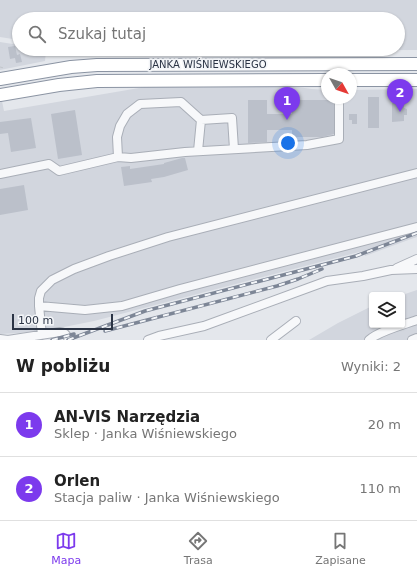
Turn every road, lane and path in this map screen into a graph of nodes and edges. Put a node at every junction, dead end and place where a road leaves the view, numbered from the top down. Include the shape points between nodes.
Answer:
1 (417, 64) edge
2 (0, 79) edge
3 (321, 80) edge
4 (357, 80) edge
5 (417, 80) edge
6 (0, 95) edge
7 (339, 104) edge
8 (201, 120) junction
9 (234, 149) junction
10 (198, 152) junction
11 (118, 158) junction
12 (417, 173) edge
13 (0, 174) edge
14 (417, 227) edge
15 (417, 259) edge
16 (417, 269) edge
17 (391, 270) junction
18 (39, 306) junction
19 (417, 320) edge
20 (296, 321) dead end
21 (42, 335) junction
22 (417, 338) edge
23 (0, 339) edge
24 (69, 340) edge
25 (148, 340) edge
26 (271, 340) edge
27 (369, 340) edge
28 (412, 340) edge

1 - 2 highway, JANKA WIŚNIEWSKIEGO via 97,64
3 - 6 highway, JANKA WIŚNIEWSKIEGO via 104,80
4 - 5 highway
7 - 9 lane via 339,138 307,145
8 - 9 lane via 232,118
8 - 10 lane
8 - 11 lane via 181,102 140,104 127,114 120,126 117,137
9 - 10 lane
10 - 11 lane
11 - 13 lane via 59,171 49,164
12 - 18 lane via 168,237 109,256 52,280 41,291
14 - 18 lane via 122,306 85,310
15 - 17 lane
16 - 17 lane
17 - 25 lane via 327,281 204,326
18 - 21 lane
19 - 27 lane
20 - 26 lane
21 - 23 lane
21 - 24 lane via 63,332
22 - 28 lane

